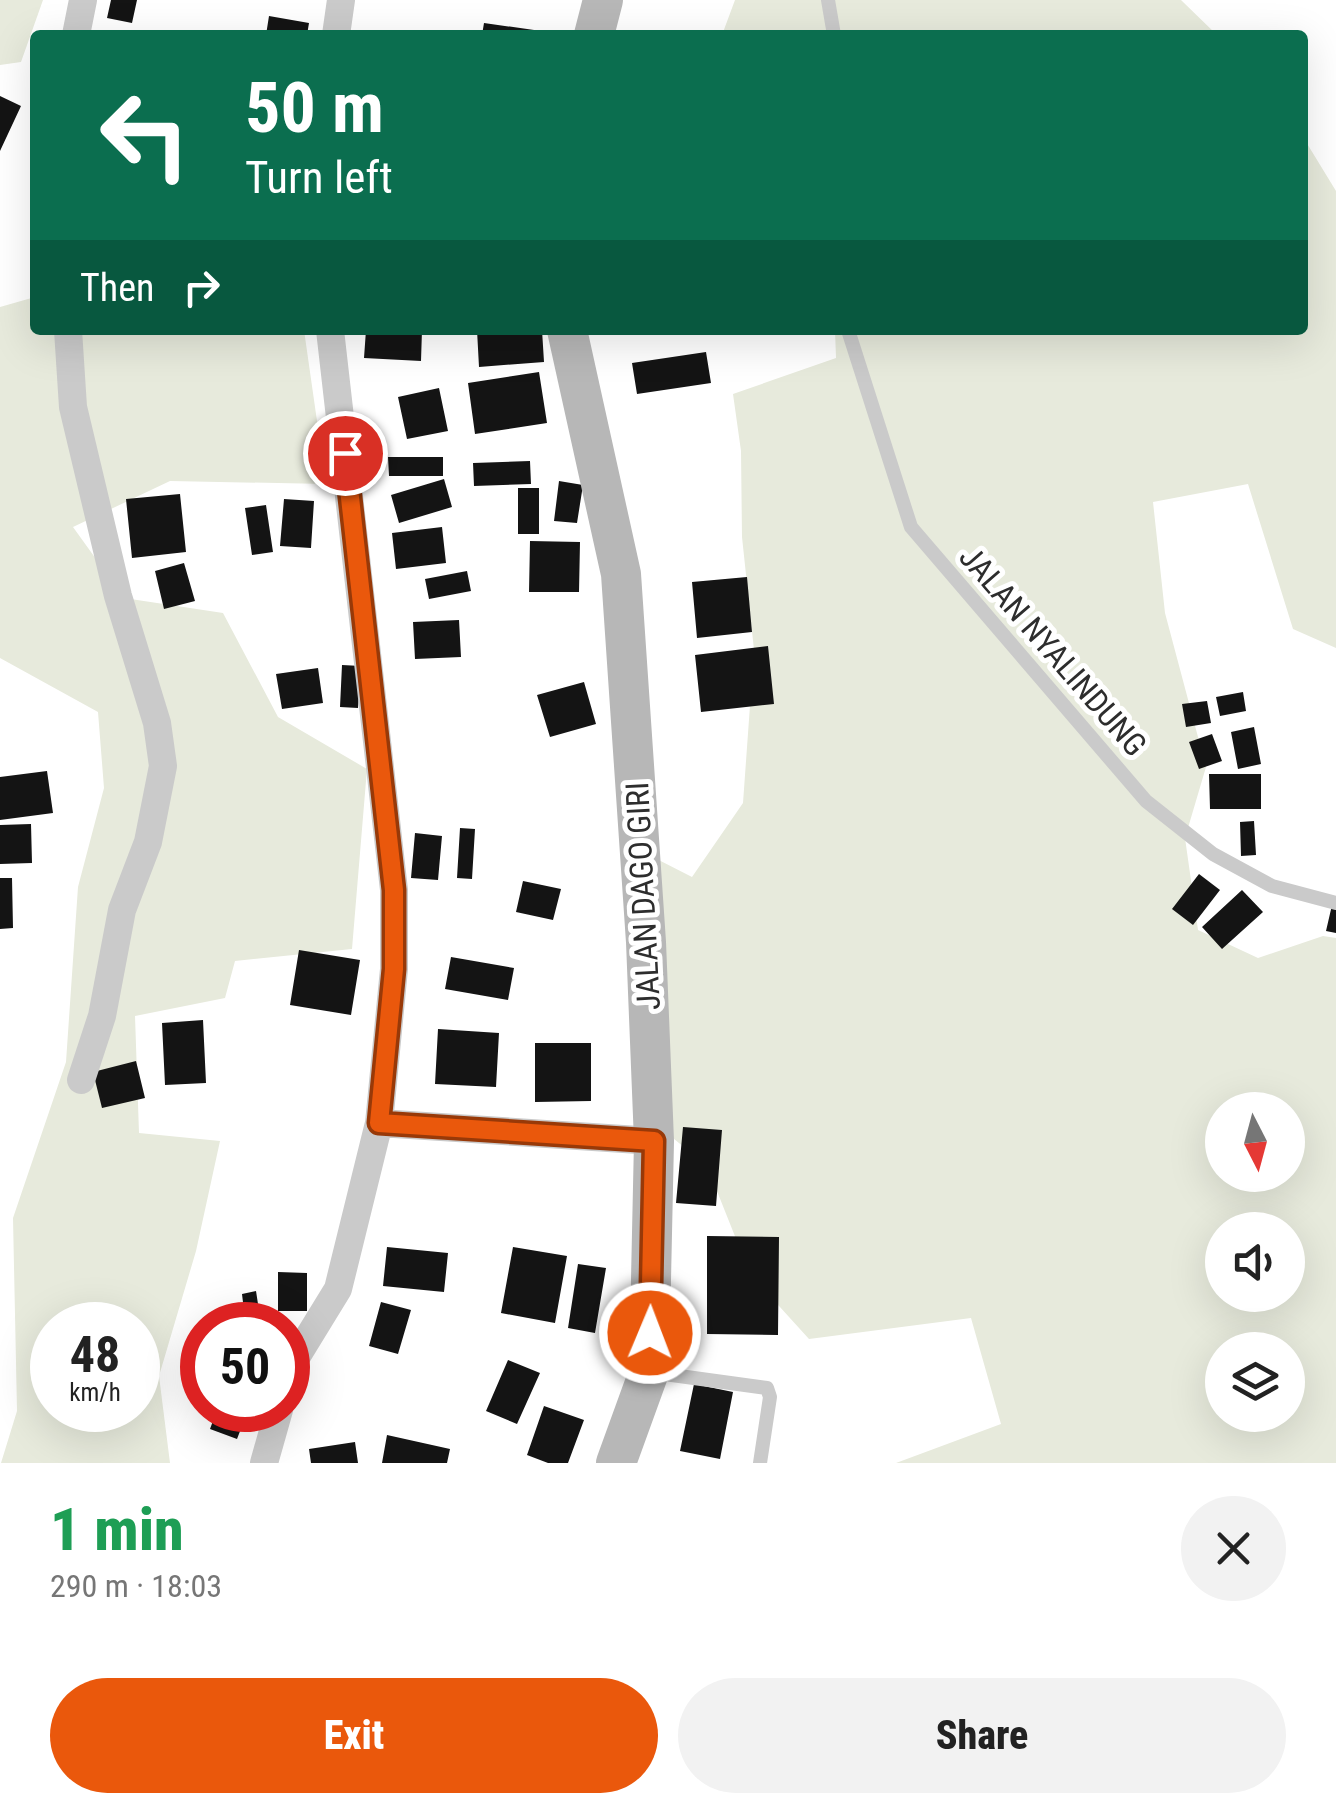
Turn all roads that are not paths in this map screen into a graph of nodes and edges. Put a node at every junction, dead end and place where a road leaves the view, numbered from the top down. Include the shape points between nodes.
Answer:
1 (84, 0) edge
2 (341, 0) edge
3 (604, 0) edge
4 (828, 0) edge
5 (77, 30) edge
6 (337, 30) edge
7 (595, 30) edge
8 (833, 30) edge
9 (68, 335) edge
10 (331, 335) edge
11 (569, 335) edge
12 (850, 335) edge
13 (1336, 903) edge
14 (81, 1080) dead end
15 (379, 1123) junction
16 (654, 1141) junction
17 (310, 1335) edge
18 (649, 1372) junction
19 (273, 1432) edge
20 (264, 1463) edge
21 (616, 1463) edge
22 (760, 1463) edge

1 - 5 street
2 - 6 street
3 - 7 main road
4 - 8 lane
9 - 14 street via 73,407 118,596 158,723 163,766
10 - 15 street via 394,890 394,969
11 - 16 main road, JALAN DAGO GIRI via 621,574
12 - 13 lane, JALAN NYALINDUNG via 911,528 1146,801 1213,854 1272,886
15 - 16 street
15 - 17 street via 338,1289
16 - 18 main road, JALAN DAGO GIRI
18 - 21 main road, JALAN DAGO GIRI
18 - 22 lane via 767,1388
19 - 20 street

